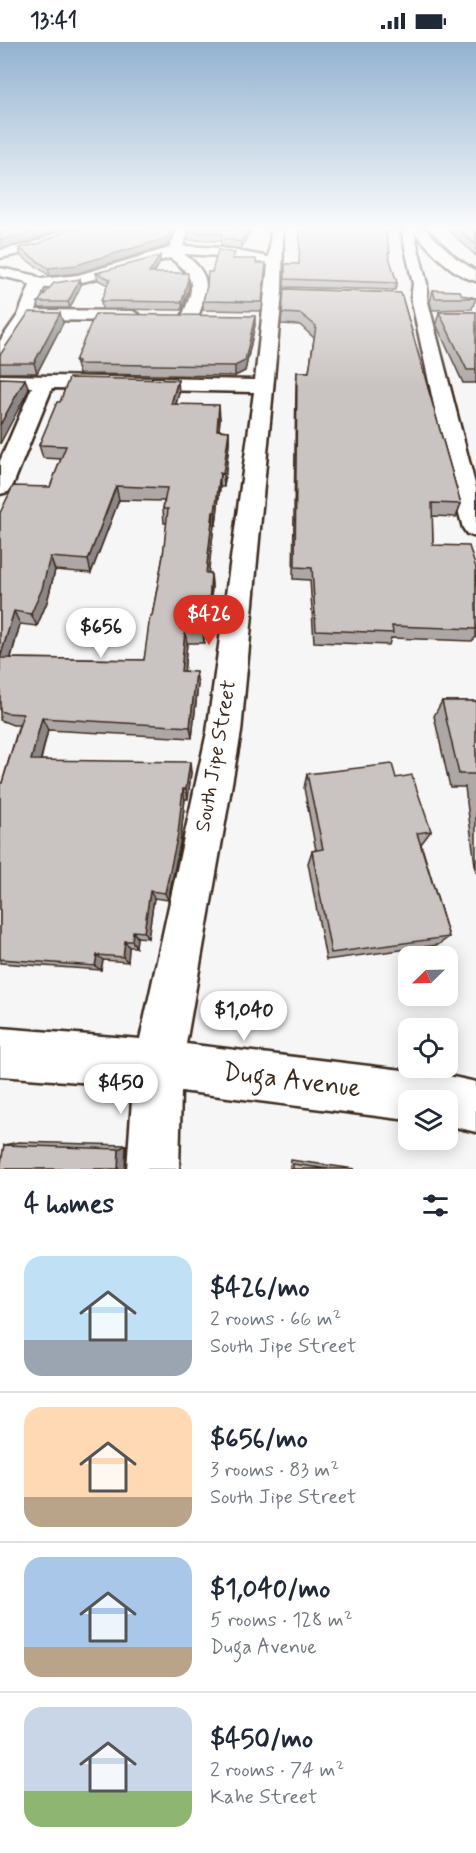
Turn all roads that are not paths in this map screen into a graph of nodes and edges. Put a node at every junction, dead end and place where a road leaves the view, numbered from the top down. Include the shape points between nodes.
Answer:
1 (35, 282) edge
2 (58, 282) edge
3 (200, 282) edge
4 (274, 282) edge
5 (417, 282) edge
6 (39, 284) junction
7 (420, 296) junction
8 (26, 315) junction
9 (155, 316) edge
10 (213, 317) edge
11 (444, 317) edge
12 (0, 354) edge
13 (0, 381) edge
14 (44, 383) junction
15 (264, 386) junction
16 (469, 479) edge
17 (0, 487) edge
18 (476, 528) edge
19 (0, 1052) edge
20 (158, 1064) junction
21 (476, 1107) edge
22 (153, 1169) edge

1 - 6 street
2 - 6 street
3 - 10 street via 201,290 184,317
4 - 15 street, South Jipe Street
5 - 7 street
6 - 8 street
7 - 11 street
7 - 16 street
8 - 9 street
8 - 12 street
13 - 14 street
14 - 15 street
14 - 17 street
15 - 20 street, South Jipe Street via 224,732
16 - 18 street
19 - 20 street, Duga Avenue
20 - 21 street, Duga Avenue
20 - 22 street, South Jipe Street

